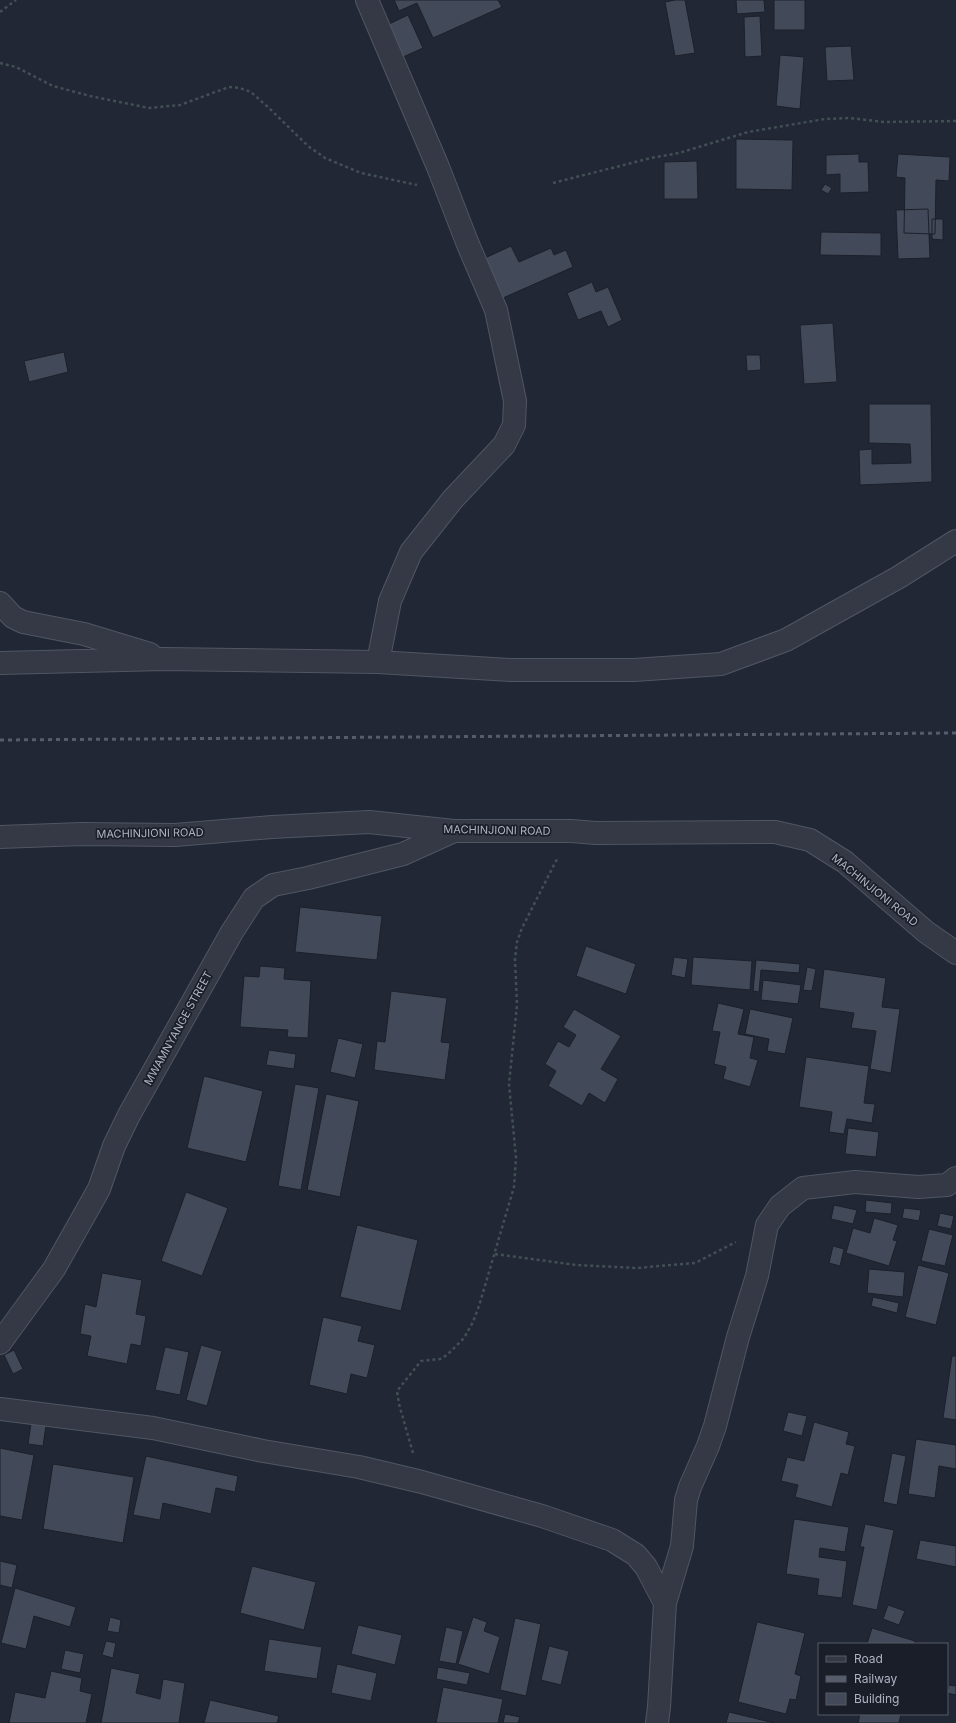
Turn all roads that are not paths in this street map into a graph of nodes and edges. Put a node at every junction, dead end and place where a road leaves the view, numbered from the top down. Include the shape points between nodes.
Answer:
1 (366, 0) edge
2 (956, 541) edge
3 (0, 603) edge
4 (164, 659) junction
5 (378, 662) junction
6 (0, 663) edge
7 (454, 831) junction
8 (0, 837) edge
9 (956, 953) edge
10 (956, 1178) edge
11 (0, 1343) edge
12 (0, 1409) edge
13 (665, 1603) junction
14 (657, 1723) edge

1 - 5 street via 496,310 515,401 514,425 504,445 453,500 411,552 390,601
2 - 5 street via 899,577 786,640 720,664 634,670 511,670
3 - 4 street via 13,617 22,622 91,636
4 - 5 street
4 - 6 street
7 - 8 street, MACHINJIONI ROAD via 369,822 175,835 82,834
7 - 9 street, MACHINJIONI ROAD via 775,832 810,840 845,862 926,932
7 - 11 street, MWAMNYANGE STREET via 403,854 273,885 254,898 232,932 129,1115 114,1146 99,1189 58,1262
10 - 13 street via 947,1185 918,1187 855,1182 803,1188 780,1206 767,1225 757,1276 715,1426 686,1500 682,1546
12 - 13 street via 153,1428 263,1451 359,1467 542,1516 612,1540 636,1555 642,1561
13 - 14 street

